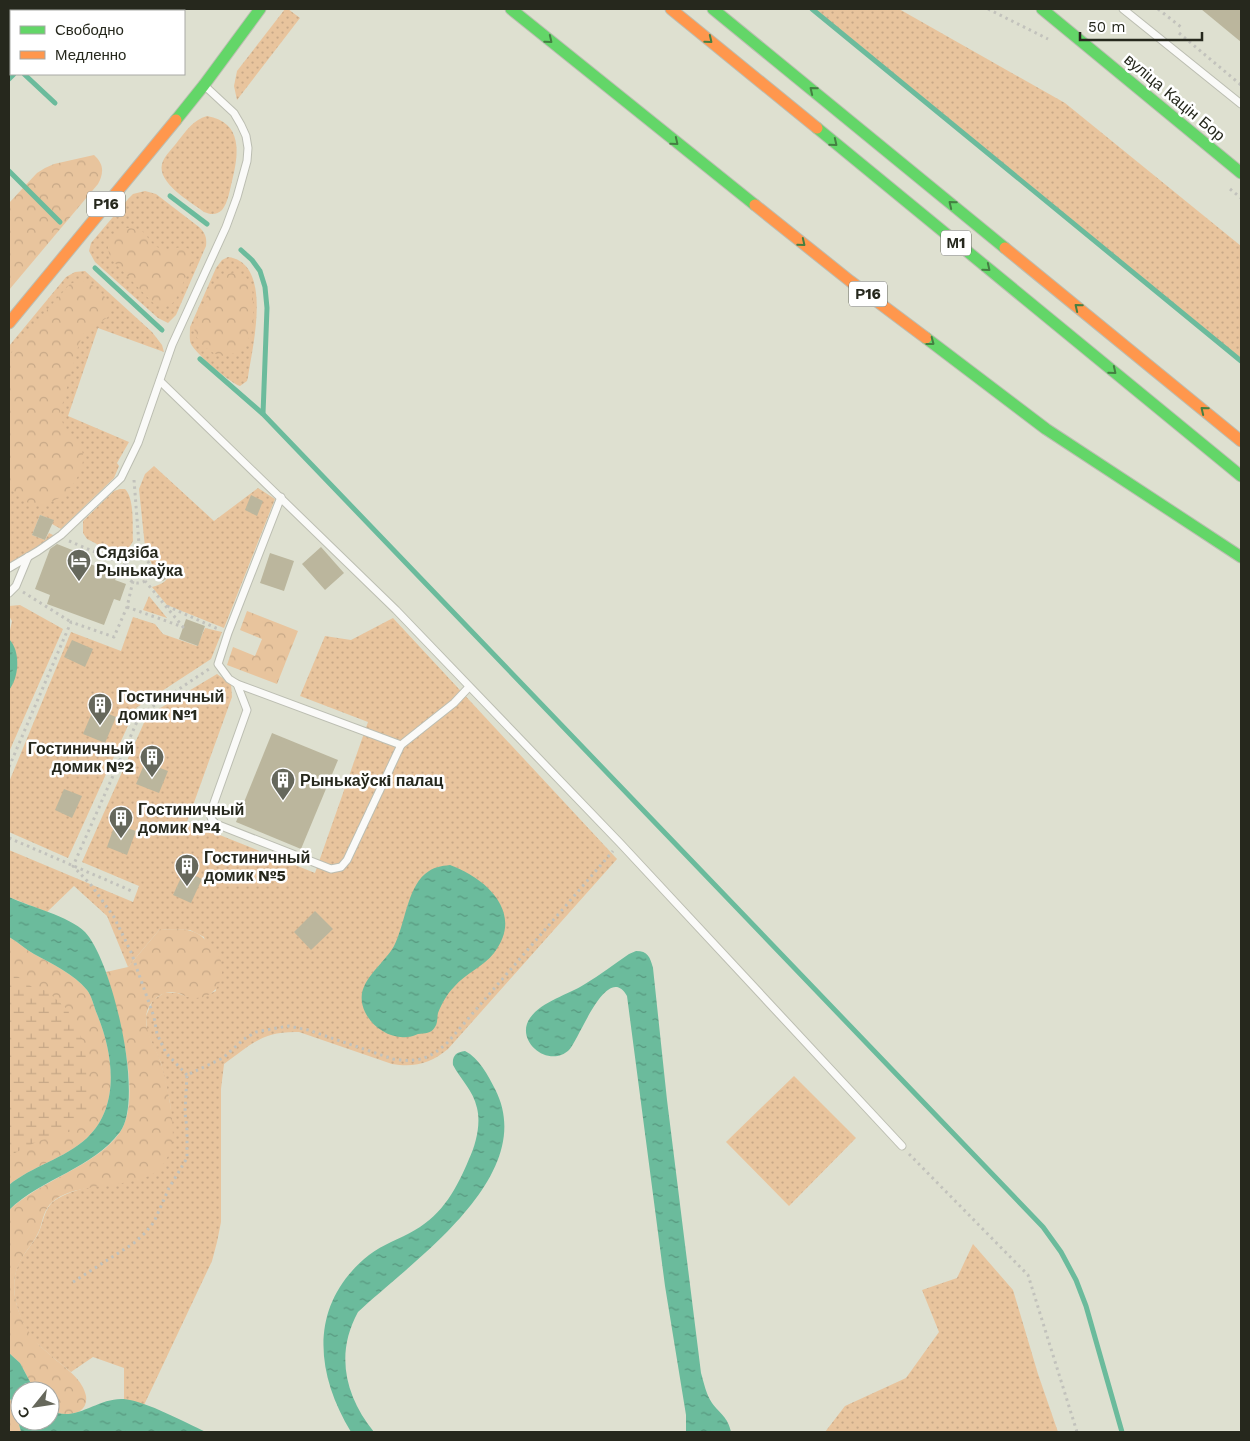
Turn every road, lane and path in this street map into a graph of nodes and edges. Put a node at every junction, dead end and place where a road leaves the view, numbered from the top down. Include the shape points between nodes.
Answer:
1 (260, 9) edge
2 (511, 9) edge
3 (671, 9) edge
4 (713, 9) edge
5 (989, 9) edge
6 (1042, 9) edge
7 (1123, 9) edge
8 (1158, 9) edge
9 (1181, 28) dead end
10 (1179, 33) dead end
11 (1054, 44) dead end
12 (1241, 84) edge
13 (204, 85) junction
14 (1241, 104) edge
15 (1241, 173) edge
16 (1226, 186) dead end
17 (1241, 198) edge
18 (9, 323) edge
19 (160, 381) junction
20 (1241, 441) edge
21 (134, 476) dead end
22 (1241, 476) edge
23 (281, 497) junction
24 (61, 535) junction
25 (28, 557) junction
26 (140, 557) junction
27 (1241, 558) edge
28 (126, 565) junction
29 (9, 568) edge
30 (133, 581) junction
31 (145, 581) junction
32 (16, 586) junction
33 (9, 593) edge
34 (165, 606) junction
35 (127, 607) junction
36 (71, 622) junction
37 (228, 633) junction
38 (218, 664) junction
39 (237, 684) junction
40 (469, 687) junction
41 (401, 745) junction
42 (9, 767) edge
43 (9, 838) edge
44 (620, 843) junction
45 (73, 866) junction
46 (134, 892) dead end
47 (186, 1075) junction
48 (902, 1146) joint
49 (73, 1282) dead end
50 (1077, 1432) edge

1 - 13 main road, Р16
2 -> 27 main road, Р16 via 850,281 1046,429
3 -> 22 main road, М1
20 -> 4 main road, М1
5 - 11 path
6 - 15 main road, вуліца Кацін Бор
7 - 14 lane
8 - 9 path
10 - 12 path
13 - 18 main road, Р16
13 - 19 lane via 234,113 241,125 246,136 247,161 226,227 172,345
16 - 17 path
19 - 23 lane
19 - 24 lane via 138,443 121,478
21 - 26 path
23 - 37 lane
23 - 40 lane
24 - 25 lane
24 - 28 path
25 - 29 lane
25 - 32 lane
26 - 28 path via 132,558
26 - 31 path via 150,568
28 - 30 path via 126,575
30 - 31 path
30 - 35 path
31 - 34 path
32 - 33 lane
32 - 36 path
34 - 35 path via 183,627
34 - 37 path
35 - 36 path via 114,638
36 - 42 path
37 - 38 lane
38 - 39 lane via 222,672
38 - 45 path via 140,715
39 - 41 lane
39 - 41 lane via 247,710 210,814 212,820 331,869 341,867 347,860
40 - 41 lane
40 - 44 lane
43 - 45 path
44 - 47 path via 448,1042 429,1056 406,1061 393,1059 288,1026 256,1032 223,1058
44 - 48 lane
45 - 46 path
45 - 47 path via 91,884 114,917 131,952 157,1034 166,1053
47 - 49 path via 187,1158 154,1222 134,1243
48 - 50 path via 1028,1275

